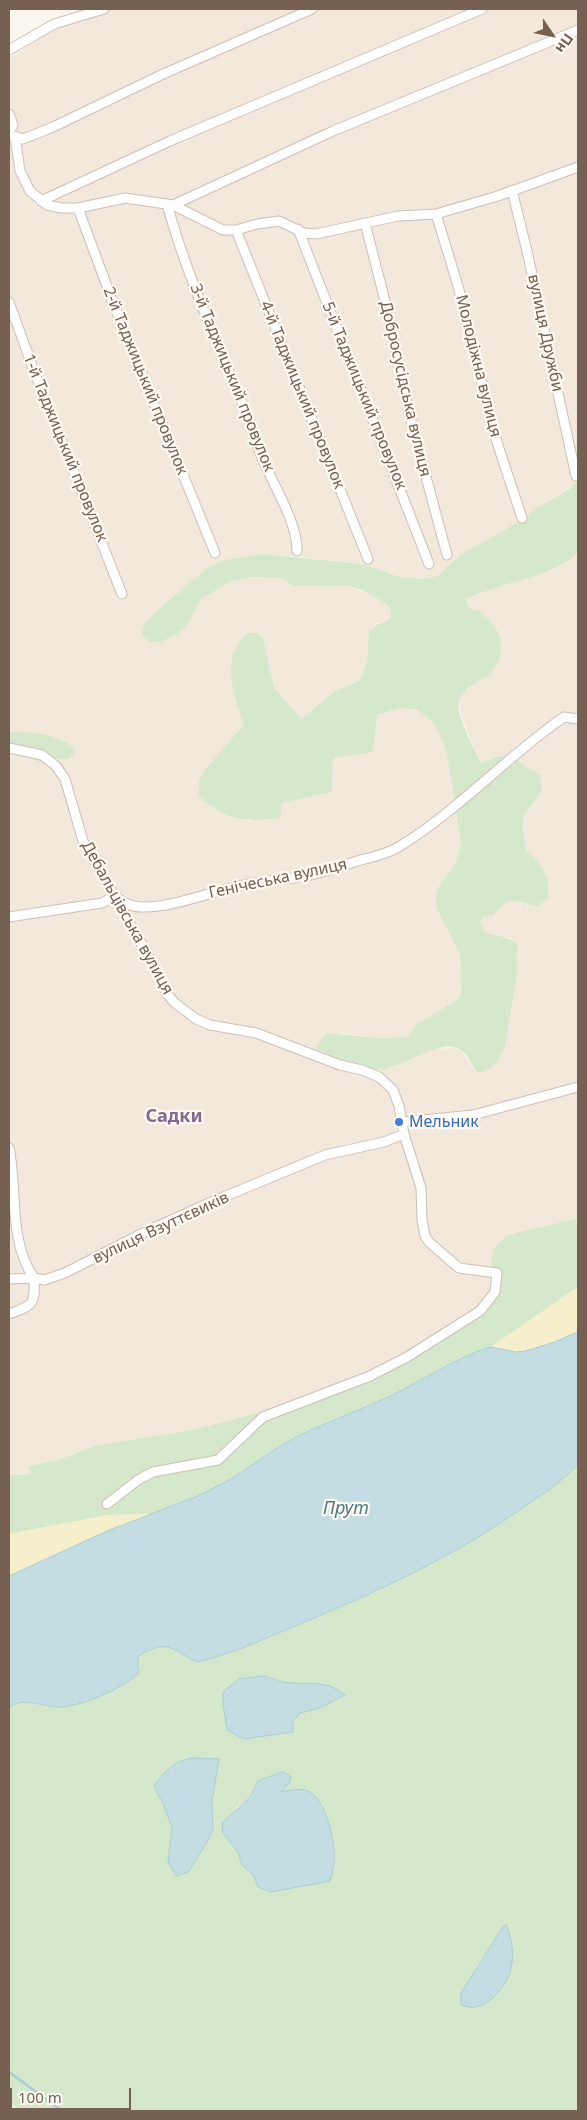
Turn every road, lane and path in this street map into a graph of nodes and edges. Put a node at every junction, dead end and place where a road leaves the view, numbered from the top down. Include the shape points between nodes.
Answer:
1 (104, 9) edge
2 (312, 9) edge
3 (482, 9) edge
4 (578, 30) edge
5 (9, 50) edge
6 (9, 114) edge
7 (11, 134) edge
8 (578, 167) edge
9 (512, 190) junction
10 (42, 201) junction
11 (170, 205) junction
12 (78, 208) junction
13 (436, 214) junction
14 (365, 223) junction
15 (298, 229) junction
16 (236, 230) junction
17 (9, 302) edge
18 (576, 476) dead end
19 (522, 518) dead end
20 (297, 551) dead end
21 (214, 553) dead end
22 (447, 555) dead end
23 (368, 559) dead end
24 (429, 564) dead end
25 (122, 594) dead end
26 (578, 719) edge
27 (9, 748) edge
28 (115, 896) junction
29 (9, 917) edge
30 (578, 1087) edge
31 (403, 1122) junction
32 (404, 1134) junction
33 (9, 1148) edge
34 (34, 1278) junction
35 (9, 1279) edge
36 (9, 1314) edge
37 (107, 1504) dead end

1 - 5 street via 54,24
2 - 7 street via 53,127 23,139
3 - 10 street via 170,141
4 - 11 street via 333,131
6 - 7 street via 13,125
7 - 10 street via 20,171 30,191
8 - 9 street
9 - 13 street
9 - 18 street, вулиця Дружби
10 - 12 street via 61,208
11 - 12 street via 125,198
11 - 16 street via 223,230
11 - 20 street, 3-й Таджицький провулок via 176,234 261,455 278,491 294,533
12 - 21 street, 2-й Таджицький провулок
13 - 14 street via 398,216
13 - 19 street, Молодіжна вулиця via 458,286 493,430
14 - 15 street via 316,234
14 - 22 street, Добросусідська вулиця via 411,421
15 - 16 street via 279,221
15 - 24 street, 5-й Таджицький провулок
16 - 23 street, 4-й Таджицький провулок
17 - 25 street, 1-й Таджицький провулок
26 - 28 street, Генічеська вулиця via 564,717 552,725 484,782 394,849 311,875 240,886 168,903 131,906
27 - 28 street, Дебальцівська вулиця via 42,755 56,766 65,779 83,841
28 - 29 street via 102,903
28 - 31 street, Дебальцівська вулиця via 175,1004 210,1025 256,1033 379,1077 394,1090
30 - 31 street via 473,1114
31 - 32 street
32 - 34 street, вулиця Взуттєвиків via 325,1156 209,1203 65,1273 44,1280
32 - 37 street via 421,1188 425,1236 459,1268 496,1273 495,1292 490,1301 480,1311 370,1376 263,1417 218,1460 153,1472
33 - 34 street via 19,1242 23,1259
34 - 35 street, вулиця Взуттєвиків
34 - 36 street via 33,1303

